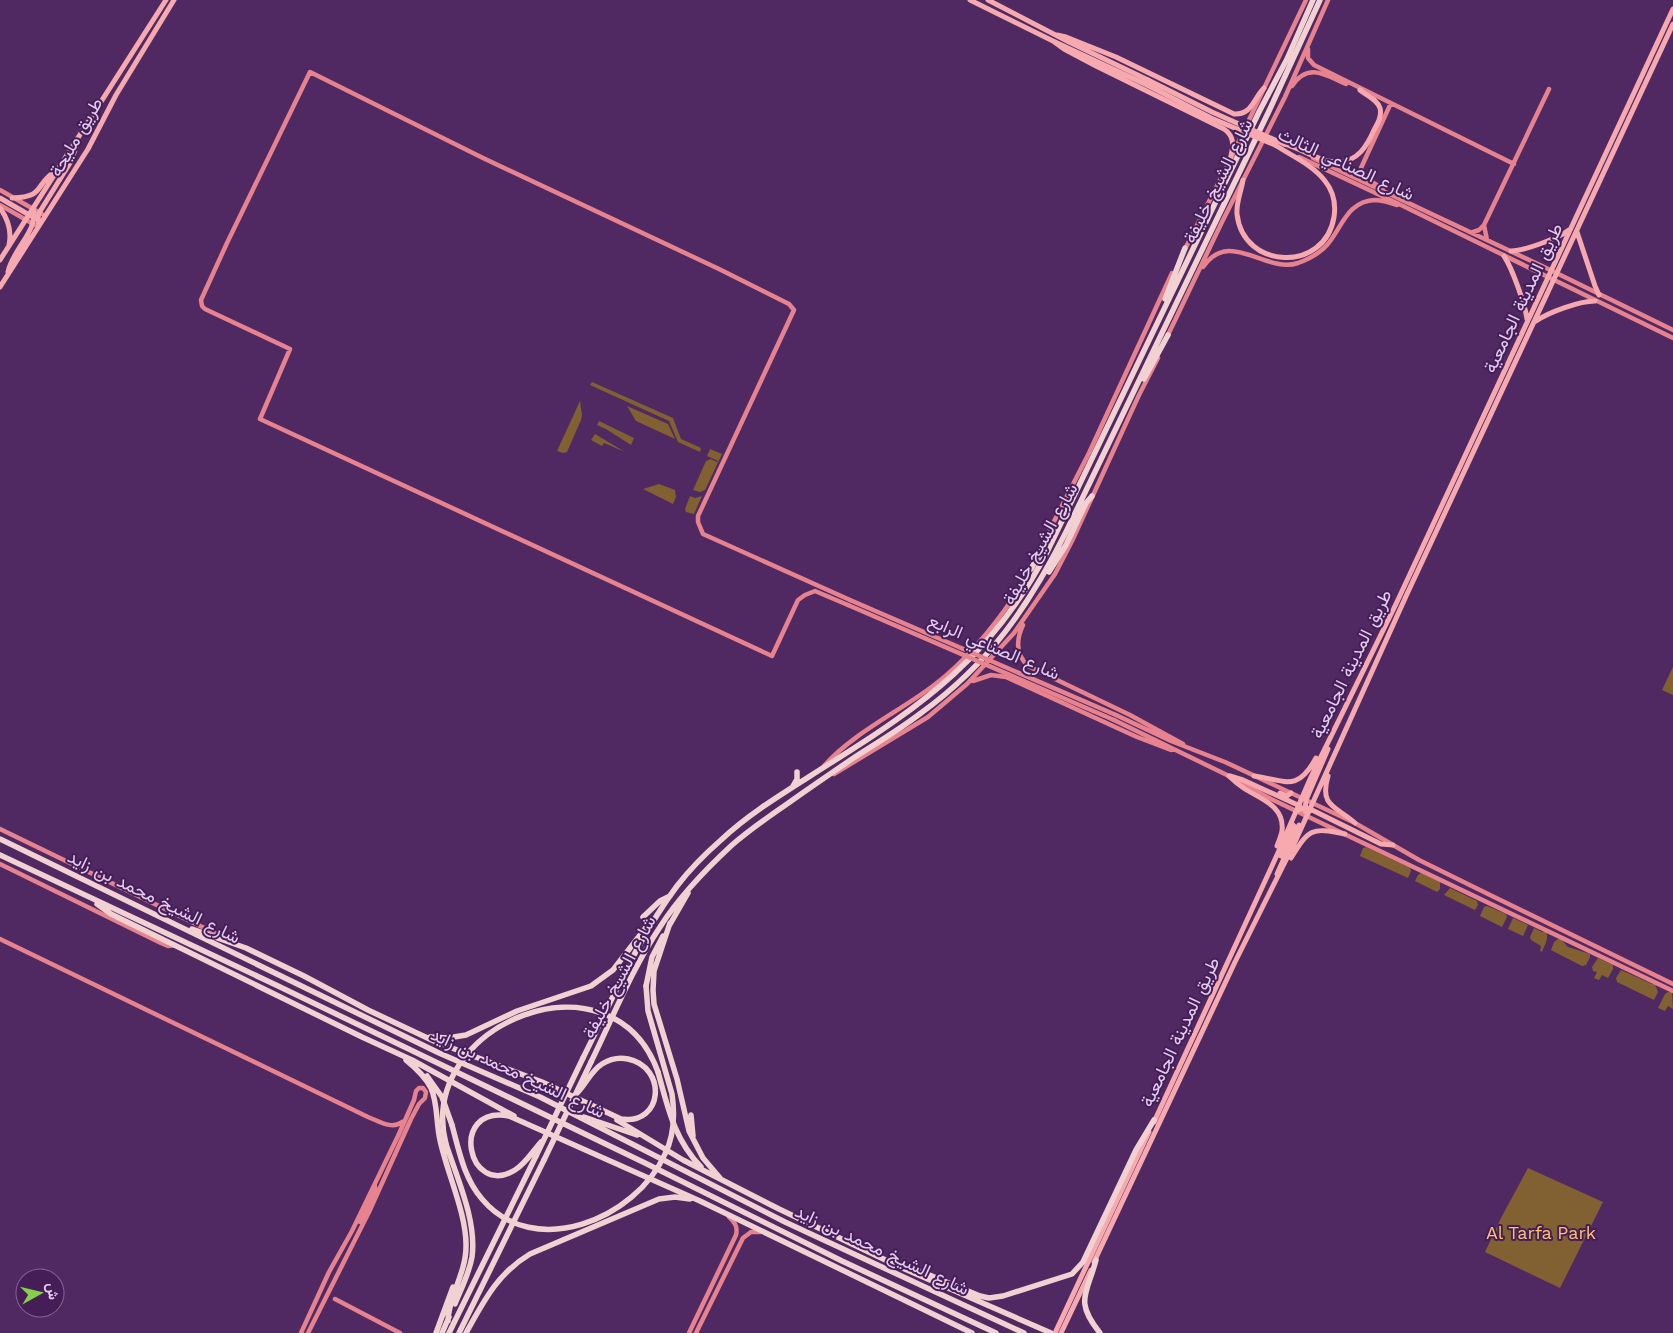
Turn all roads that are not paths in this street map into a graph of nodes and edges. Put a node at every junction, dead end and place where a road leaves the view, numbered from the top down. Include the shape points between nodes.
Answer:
1 (166, 0) edge
2 (174, 0) edge
3 (970, 0) edge
4 (988, 0) edge
5 (1306, 0) edge
6 (1313, 0) edge
7 (1320, 0) edge
8 (1328, 0) edge
9 (1673, 9) edge
10 (1673, 24) edge
11 (1056, 35) junction
12 (1053, 41) junction
13 (1309, 45) junction
14 (1644, 71) junction
15 (1148, 82) junction
16 (1644, 87) junction
17 (1264, 88) junction
18 (1549, 89) dead end
19 (1360, 90) junction
20 (1284, 97) junction
21 (1389, 102) junction
22 (1399, 107) junction
23 (1386, 114) junction
24 (79, 137) junction
25 (1230, 160) junction
26 (1313, 161) junction
27 (1514, 164) junction
28 (57, 171) junction
29 (1243, 180) junction
30 (0, 190) edge
31 (1386, 192) junction
32 (0, 198) edge
33 (12, 198) junction
34 (1401, 205) junction
35 (0, 206) edge
36 (33, 209) junction
37 (36, 219) junction
38 (1484, 225) junction
39 (1572, 228) junction
40 (1471, 232) junction
41 (1577, 232) junction
42 (1487, 240) junction
43 (8, 248) junction
44 (1186, 248) junction
45 (1511, 251) junction
46 (1504, 256) junction
47 (0, 260) edge
48 (1554, 264) junction
49 (1560, 268) junction
50 (1548, 269) junction
51 (1541, 274) junction
52 (1557, 274) junction
53 (1547, 277) junction
54 (1563, 277) junction
55 (1557, 282) junction
56 (1544, 284) junction
57 (1192, 285) junction
58 (0, 287) edge
59 (1551, 287) junction
60 (1599, 295) junction
61 (1595, 301) junction
62 (1162, 312) junction
63 (1527, 321) junction
64 (1534, 323) junction
65 (1673, 330) edge
66 (1168, 335) junction
67 (1673, 338) edge
68 (1135, 390) junction
69 (1490, 402) junction
70 (1484, 427) junction
71 (1092, 496) junction
72 (1067, 510) junction
73 (1031, 569) junction
74 (1043, 577) junction
75 (849, 603) junction
76 (1029, 613) junction
77 (967, 684) junction
78 (1115, 718) junction
79 (1330, 740) junction
80 (1190, 748) junction
81 (1183, 754) junction
82 (1328, 766) junction
83 (821, 769) junction
84 (797, 772) dead end
85 (1229, 776) junction
86 (1254, 776) junction
87 (1237, 778) junction
88 (823, 779) junction
89 (790, 789) junction
90 (1291, 793) junction
91 (1306, 807) junction
92 (1297, 808) junction
93 (1291, 823) junction
94 (1355, 823) junction
95 (0, 829) edge
96 (1345, 834) junction
97 (0, 839) edge
98 (1394, 846) junction
99 (0, 855) edge
100 (1276, 855) junction
101 (0, 864) edge
102 (1280, 870) junction
103 (691, 887) junction
104 (670, 896) junction
105 (92, 899) junction
106 (1502, 908) junction
107 (1528, 914) junction
108 (643, 917) dead end
109 (655, 919) junction
110 (670, 923) junction
111 (181, 926) junction
112 (0, 939) edge
113 (232, 943) junction
114 (175, 945) junction
115 (1673, 984) edge
116 (1673, 991) edge
117 (422, 1035) junction
118 (393, 1052) junction
119 (400, 1055) junction
120 (575, 1095) junction
121 (589, 1104) junction
122 (573, 1114) junction
123 (691, 1115) dead end
124 (1154, 1120) junction
125 (403, 1122) junction
126 (527, 1123) junction
127 (390, 1125) junction
128 (398, 1136) junction
129 (657, 1144) junction
130 (695, 1145) junction
131 (534, 1155) junction
132 (708, 1173) junction
133 (724, 1181) junction
134 (374, 1185) junction
135 (700, 1201) junction
136 (459, 1206) junction
137 (724, 1212) junction
138 (360, 1229) junction
139 (766, 1233) junction
140 (876, 1255) junction
141 (726, 1256) junction
142 (1093, 1259) junction
143 (842, 1261) junction
144 (724, 1276) junction
145 (899, 1298) junction
146 (336, 1299) dead end
147 (448, 1320) junction
148 (301, 1333) edge
149 (308, 1333) edge
150 (400, 1333) edge
151 (436, 1333) edge
152 (442, 1333) edge
153 (450, 1333) edge
154 (459, 1333) edge
155 (466, 1333) edge
156 (689, 1333) edge
157 (696, 1333) edge
158 (972, 1333) edge
159 (996, 1333) edge
160 (1024, 1333) edge
161 (1053, 1333) edge
162 (1061, 1333) edge
163 (1100, 1333) edge

1 - 24 main road, طريق مليحة
2 - 37 main road, طريق مليحة via 116,95 88,149
3 - 12 main road, شارع الصناعي الثالث
4 - 11 main road, شارع الصناعي الثالث
5 - 17 main road
6 - 62 highway, شارع الشيخ خليفة
7 - 68 highway, شارع الشيخ خليفة
8 - 13 main road
9 - 14 main road, طريق المدينة الجامعية
10 - 16 main road, طريق المدينة الجامعية
11 - 15 main road, شارع الصناعي الثالث
11 - 17 main road via 1116,58 1234,114 1250,109
12 - 15 main road, شارع الصناعي الثالث
12 - 25 main road via 1230,133 1233,140
13 - 20 main road
13 - 21 main road via 1308,56 1312,64
14 - 16 main road via 1641,84
14 - 39 main road, طريق المدينة الجامعية
15 - 26 main road, شارع الصناعي الثالث, bridge via 1211,118
15 - 26 main road, شارع الصناعي الثالث, bridge via 1298,148
16 - 41 main road, طريق المدينة الجامعية
17 - 25 main road
18 - 27 main road
19 - 20 main road via 1322,72 1312,72 1299,77
19 - 21 main road
19 - 26 main road via 1374,99 1380,111 1379,122 1365,148 1354,158 1343,162
20 - 29 main road
21 - 22 main road
21 - 23 main road
22 - 23 main road
22 - 27 main road
23 - 31 main road via 1361,168 1364,177
24 - 28 main road, طريق مليحة
24 - 37 main road via 70,163
25 - 44 main road
26 - 29 main road via 1331,192 1334,219 1318,246 1293,258 1265,254 1243,234 1237,212
26 - 31 main road, شارع الصناعي الثالث
26 - 34 main road, شارع الصناعي الثالث
27 - 38 main road
28 - 33 main road via 34,194
28 - 36 main road, طريق مليحة
29 - 57 main road
30 - 33 main road
31 - 40 main road, شارع الصناعي الثالث
32 - 37 main road
33 - 36 main road
34 - 46 main road, شارع الصناعي الثالث
34 - 57 main road via 1375,200 1357,206 1349,212 1322,251 1295,264 1279,265 1240,252 1223,252 1207,262
35 - 37 main road
35 - 43 main road via 10,228
36 - 37 main road, طريق مليحة
37 - 43 main road, طريق مليحة
37 - 58 main road, طريق مليحة
38 - 40 main road
38 - 42 main road
39 - 45 main road via 1541,243
39 - 48 main road, طريق المدينة الجامعية
40 - 42 main road, شارع الصناعي الثالث
41 - 49 main road, طريق المدينة الجامعية
41 - 60 main road
42 - 45 main road, شارع الصناعي الثالث
43 - 47 main road, طريق مليحة
44 - 62 highway
44 - 73 main road
45 - 50 main road, شارع الصناعي الثالث
46 - 51 main road, شارع الصناعي الثالث
46 - 63 main road
48 - 49 main road
48 - 50 main road, طريق المدينة الجامعية
49 - 52 main road, طريق المدينة الجامعية
50 - 51 main road
50 - 52 main road, شارع الصناعي الثالث
50 - 53 main road, طريق المدينة الجامعية
51 - 53 main road, شارع الصناعي الثالث
52 - 54 main road, شارع الصناعي الثالث
52 - 55 main road, طريق المدينة الجامعية
53 - 55 main road, شارع الصناعي الثالث
53 - 56 main road, طريق المدينة الجامعية
54 - 55 main road
54 - 60 main road, شارع الصناعي الثالث
55 - 59 main road, طريق المدينة الجامعية
55 - 61 main road, شارع الصناعي الثالث
56 - 59 main road
56 - 63 main road, طريق المدينة الجامعية
57 - 66 main road
59 - 64 main road, طريق المدينة الجامعية
60 - 65 main road, شارع الصناعي الثالث
61 - 64 main road
61 - 67 main road, شارع الصناعي الثالث
62 - 72 highway, شارع الشيخ خليفة
63 - 69 main road, طريق المدينة الجامعية
64 - 70 main road, طريق المدينة الجامعية
66 - 68 highway
66 - 71 main road
68 - 74 highway, شارع الشيخ خليفة
69 - 70 main road via 1492,405
69 - 79 main road, طريق المدينة الجامعية
70 - 82 main road, طريق المدينة الجامعية
71 - 74 highway via 1054,566
71 - 76 main road via 1056,574
72 - 73 highway
72 - 83 highway, شارع الشيخ خليفة via 1024,592 1006,620 974,656 928,698
73 - 83 main road via 990,630 960,662 929,690 842,748
74 - 88 highway, شارع الشيخ خليفة via 1010,628 960,682 920,714
75 - 75 main road, شارع الصناعي الرابع via 703,534 698,522 794,310 792,306 310,72 201,300 205,309 290,348 260,419 772,656 798,600 808,593 815,591
75 - 78 main road, شارع الصناعي الرابع, bridge
76 - 77 main road
76 - 80 main road via 1018,643 1020,654 1028,666
77 - 81 main road via 986,676 1006,677
77 - 88 main road via 919,724
78 - 80 main road, شارع الصناعي الرابع
78 - 81 main road, شارع الصناعي الرابع
79 - 86 main road via 1310,770 1299,779 1279,782
79 - 91 main road
80 - 86 main road, شارع الصناعي الرابع
81 - 85 main road, شارع الصناعي الرابع
82 - 91 main road, طريق المدينة الجامعية
82 - 94 main road via 1325,787 1328,802
83 - 89 highway, شارع الشيخ خليفة
84 - 89 highway via 797,779
85 - 87 main road
85 - 92 main road, شارع الصناعي الرابع via 1261,794
85 - 100 main road via 1279,813 1282,830
86 - 90 main road, شارع الصناعي الرابع
87 - 90 main road via 1250,780 1284,796
87 - 92 main road
88 - 103 highway, شارع الشيخ خليفة via 745,835
89 - 104 highway, شارع الشيخ خليفة via 722,839 692,867
90 - 91 main road, شارع الصناعي الرابع
91 - 92 main road
91 - 92 main road, طريق المدينة الجامعية
91 - 94 main road
91 - 96 main road
91 - 98 main road via 1381,844
91 - 102 main road, طريق المدينة الجامعية
92 - 93 main road, طريق المدينة الجامعية
93 - 100 main road, طريق المدينة الجامعية
93 - 102 main road via 1294,826 1278,862
94 - 98 main road
95 - 113 main road
96 - 102 main road via 1327,830 1312,832 1301,841
96 - 106 main road
97 - 111 highway, شارع الشيخ محمد بن زايد
98 - 107 main road
99 - 105 highway, شارع الشيخ محمد بن زايد
100 - 124 main road, طريق المدينة الجامعية
101 - 114 main road via 161,943
102 - 142 main road, طريق المدينة الجامعية
103 - 110 highway
103 - 120 highway, شارع الشيخ خليفة, bridge via 646,949
104 - 108 highway
104 - 109 highway, شارع الشيخ خليفة
105 - 114 highway via 111,914
105 - 143 highway, شارع الشيخ محمد بن زايد via 268,981
106 - 107 main road
106 - 116 main road
107 - 115 main road
109 - 117 highway via 648,923 613,970 591,986 517,1011 466,1035 448,1038
109 - 131 highway, شارع الشيخ خليفة, bridge via 631,960
110 - 119 highway, bridge via 652,957 646,986 648,1011 672,1094 673,1128 659,1166 641,1188 597,1218 565,1229 537,1229 512,1221 491,1208 474,1189 463,1165 446,1106 432,1081
110 - 130 highway via 656,962 653,997 677,1079 686,1124
111 - 113 highway
111 - 122 highway, شارع الشيخ محمد بن زايد via 439,1053
112 - 127 main road
113 - 117 highway
114 - 118 highway
117 - 121 highway
118 - 119 highway
118 - 136 highway via 420,1072 430,1086 441,1146
119 - 126 highway
120 - 121 highway, bridge via 597,1068 616,1058 630,1059 652,1075 656,1096 652,1107 643,1115 621,1119
120 - 154 highway, bridge
121 - 129 highway
122 - 129 highway
122 - 160 highway, شارع الشيخ محمد بن زايد via 784,1222
123 - 130 highway
124 - 140 highway via 1136,1150 1083,1262 1072,1274 989,1298
124 - 142 main road, طريق المدينة الجامعية
125 - 127 main road via 398,1126
125 - 128 main road
125 - 138 main road via 416,1091 424,1089 426,1096 411,1119
126 - 131 highway via 503,1115 485,1118 474,1130 470,1150 481,1169 497,1175 513,1171
126 - 135 highway
127 - 128 main road
128 - 134 main road
129 - 132 highway
130 - 133 highway
131 - 153 highway
132 - 133 highway
132 - 147 highway, bridge via 694,1160 678,1136 658,1072 648,1052 623,1024 589,1009 574,1007 529,1013 508,1022 488,1035 456,1069 443,1108 446,1144 470,1220 473,1247 468,1272
133 - 140 highway
134 - 138 main road via 376,1190
134 - 148 main road
135 - 137 highway
135 - 155 highway via 675,1197 659,1199 530,1254 498,1279
136 - 147 highway via 466,1252
136 - 151 highway via 462,1260
137 - 139 highway
137 - 141 main road via 734,1221 737,1230
138 - 149 main road
139 - 144 main road via 754,1232 745,1236
139 - 145 highway
140 - 161 highway
141 - 144 main road via 729,1259
141 - 156 main road
142 - 161 main road, طريق المدينة الجامعية
142 - 162 main road, طريق المدينة الجامعية
142 - 163 highway via 1084,1305 1088,1318
143 - 145 highway
143 - 159 highway, شارع الشيخ محمد بن زايد
144 - 157 main road
145 - 158 highway
146 - 150 main road
147 - 152 highway

